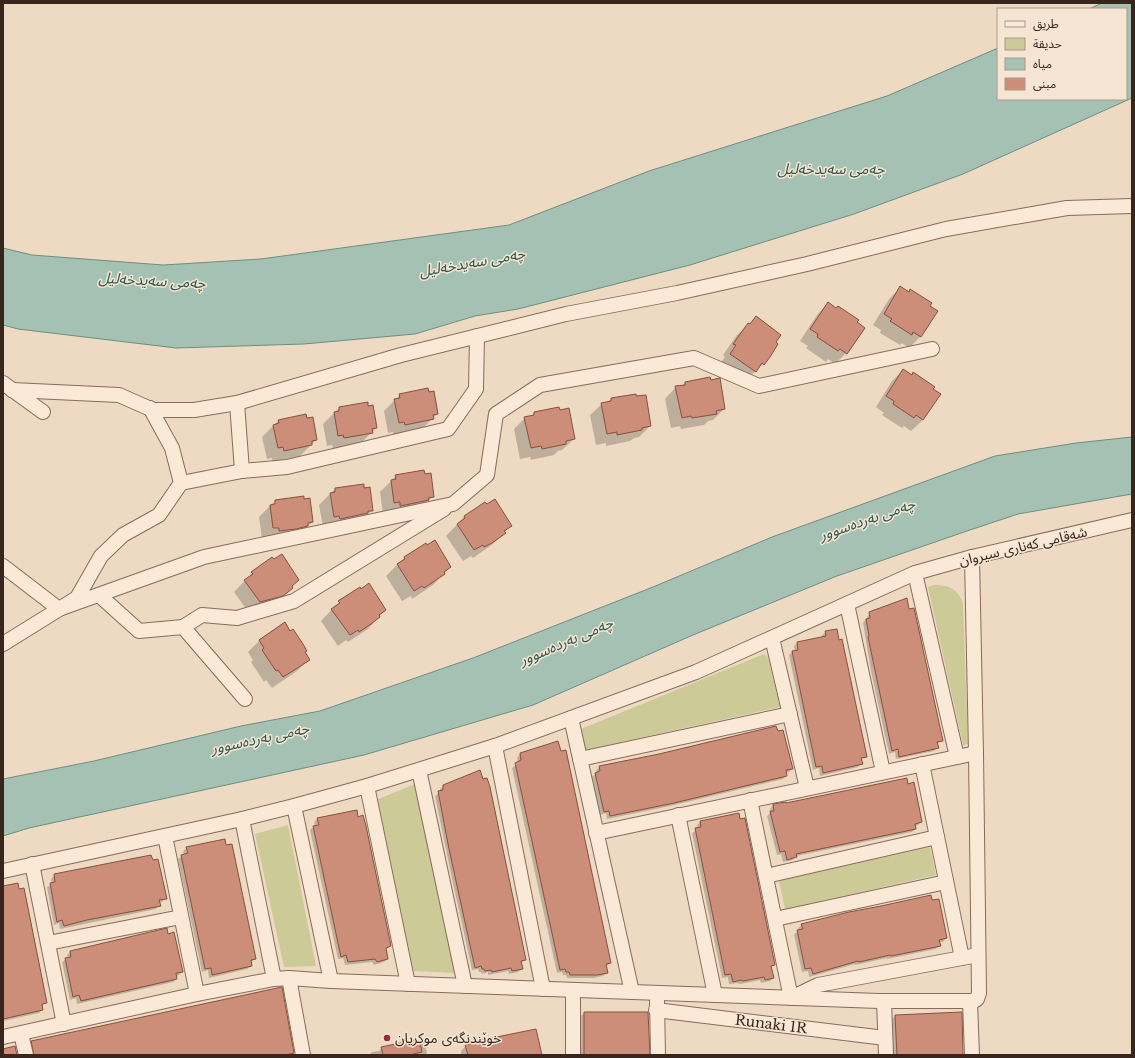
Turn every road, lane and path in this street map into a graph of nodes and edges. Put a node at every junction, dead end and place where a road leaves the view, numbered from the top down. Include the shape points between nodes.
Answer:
1 (1132, 206) edge
2 (477, 336) junction
3 (932, 349) dead end
4 (7, 387) edge
5 (237, 403) junction
6 (150, 408) junction
7 (43, 412) dead end
8 (242, 471) junction
9 (181, 483) junction
10 (453, 504) junction
11 (1132, 520) edge
12 (972, 557) junction
13 (3, 566) edge
14 (915, 573) junction
15 (99, 595) junction
16 (846, 604) junction
17 (59, 609) junction
18 (183, 627) junction
19 (772, 638) junction
20 (3, 644) edge
21 (245, 699) dead end
22 (790, 714) junction
23 (571, 718) junction
24 (495, 746) junction
25 (976, 753) junction
26 (957, 757) junction
27 (580, 759) junction
28 (922, 764) junction
29 (419, 770) junction
30 (883, 772) junction
31 (366, 786) junction
32 (807, 788) junction
33 (750, 800) junction
34 (294, 806) junction
35 (678, 815) junction
36 (242, 819) junction
37 (596, 833) junction
38 (165, 836) junction
39 (937, 837) junction
40 (32, 864) junction
41 (3, 871) edge
42 (766, 876) junction
43 (946, 882) junction
44 (181, 917) junction
45 (775, 919) junction
46 (48, 943) junction
47 (978, 955) junction
48 (962, 958) junction
49 (289, 978) junction
50 (274, 979) junction
51 (331, 981) junction
52 (408, 984) junction
53 (465, 986) junction
54 (543, 989) junction
55 (573, 990) junction
56 (632, 992) junction
57 (657, 993) junction
58 (197, 994) junction
59 (715, 995) junction
60 (791, 998) junction
61 (884, 1001) junction
62 (970, 1002) junction
63 (656, 1010) junction
64 (64, 1024) junction
65 (21, 1034) junction
66 (3, 1037) edge
67 (885, 1038) junction
68 (26, 1055) edge
69 (303, 1055) edge
70 (573, 1055) edge
71 (658, 1055) edge
72 (886, 1055) edge
73 (972, 1055) edge

1 - 2 street via 1067,208 946,229 807,264 566,314
2 - 5 street via 401,355
2 - 8 street via 476,389 448,429 287,467
3 - 10 street via 759,386 694,358 540,385 496,414 487,476
4 - 6 street via 119,395
4 - 7 street
5 - 6 street via 194,410
5 - 8 street
6 - 9 street via 172,448
8 - 9 street
9 - 17 street via 159,515 123,535 101,556 77,598
10 - 15 street via 204,557
10 - 18 street via 294,601 237,618 202,614
11 - 12 street, شەقامی کەناری سیروان
12 - 14 street, شەقامی کەناری سیروان
12 - 25 street
13 - 17 street
14 - 16 street, شەقامی کەناری سیروان
14 - 26 street
15 - 17 street
15 - 18 street via 139,631
16 - 19 street, شەقامی کەناری سیروان
16 - 30 street
17 - 20 street
18 - 21 street
19 - 22 street
19 - 23 street, شەقامی کەناری سیروان via 696,672
22 - 27 street
22 - 32 street
23 - 24 street, شەقامی کەناری سیروان
23 - 27 street
24 - 29 street, شەقامی کەناری سیروان
24 - 54 street
25 - 26 street
25 - 47 street
26 - 28 street
27 - 37 street
28 - 30 street
28 - 39 street
29 - 31 street, شەقامی کەناری سیروان
29 - 53 street
30 - 32 street
31 - 34 street, شەقامی کەناری سیروان
31 - 52 street
32 - 33 street
33 - 35 street
33 - 42 street
34 - 36 street, شەقامی کەناری سیروان
34 - 51 street
35 - 37 street
35 - 59 street
36 - 38 street, شەقامی کەناری سیروان
36 - 50 street
37 - 56 street
38 - 40 street, شەقامی کەناری سیروان
38 - 44 street
39 - 42 street
39 - 43 street
40 - 41 street, شەقامی کەناری سیروان
40 - 46 street
42 - 45 street
43 - 45 street
43 - 48 street
44 - 46 street
44 - 58 street
45 - 60 street
46 - 64 street
47 - 48 street
47 - 62 street via 979,993 977,999
48 - 60 street via 818,985
49 - 50 street
49 - 51 street
49 - 69 street
50 - 58 street
51 - 52 street
52 - 53 street
53 - 54 street
54 - 55 street
55 - 56 street
55 - 70 street
56 - 57 street
57 - 59 street
57 - 63 street
58 - 64 street
59 - 60 street
60 - 61 street
61 - 62 street
61 - 67 street
62 - 73 street
63 - 67 street, Runaki 1R
63 - 71 street
64 - 65 street
65 - 66 street
65 - 68 street
67 - 72 street

